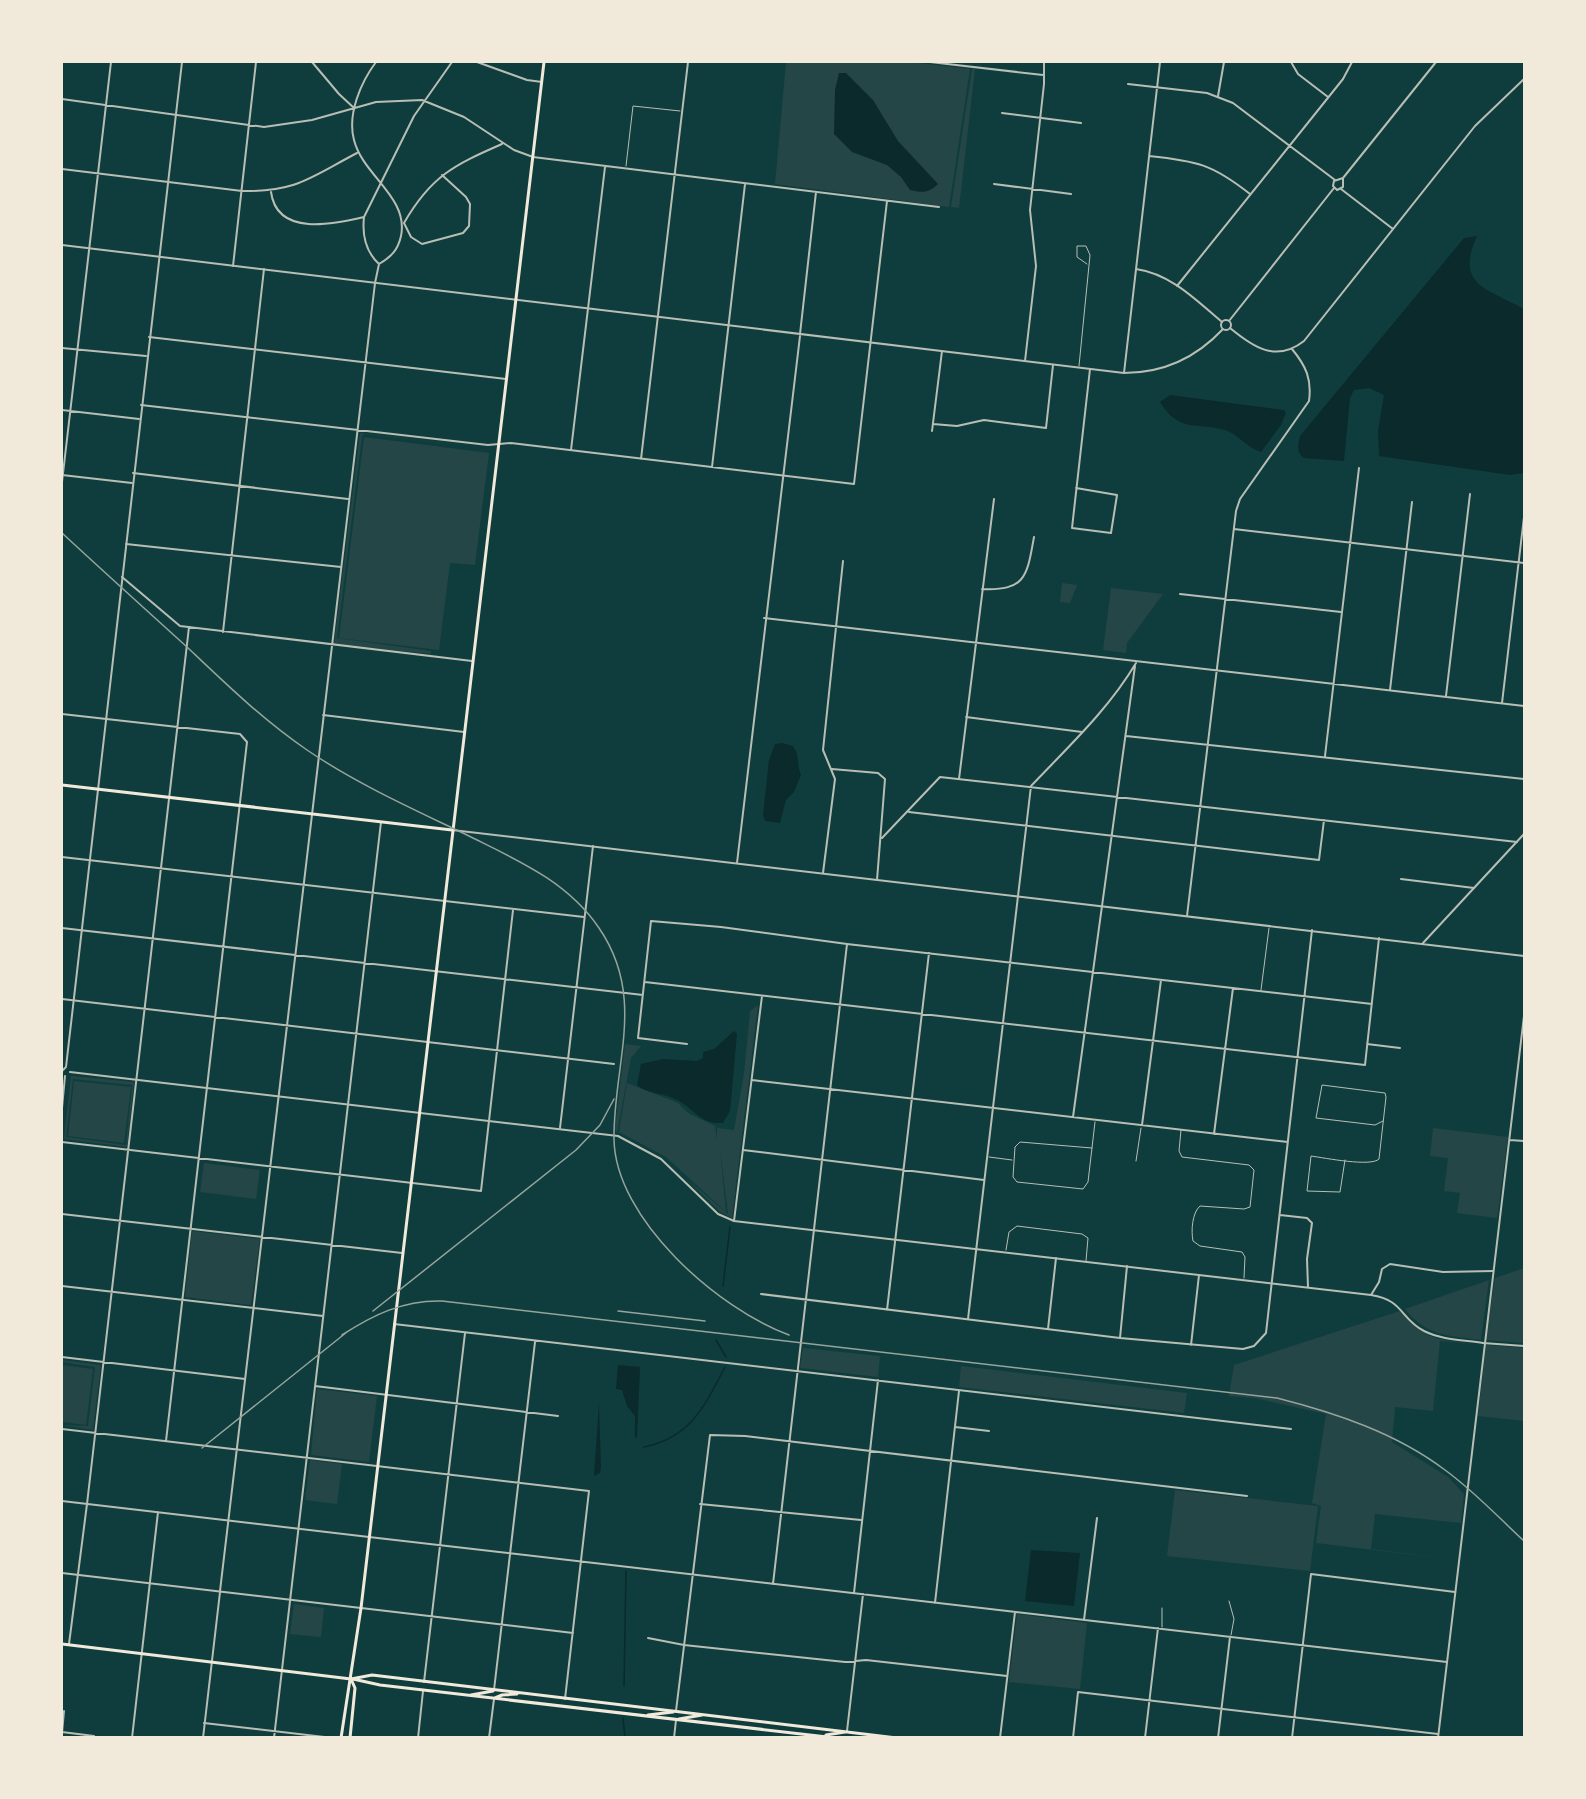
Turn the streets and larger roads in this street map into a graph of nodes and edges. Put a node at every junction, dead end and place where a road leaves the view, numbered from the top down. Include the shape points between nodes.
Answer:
1 (111, 62) edge
2 (182, 62) edge
3 (256, 62) edge
4 (312, 62) edge
5 (376, 62) edge
6 (452, 62) edge
7 (477, 62) edge
8 (544, 62) edge
9 (688, 62) edge
10 (930, 62) edge
11 (975, 62) edge
12 (1044, 62) edge
13 (1160, 62) edge
14 (1224, 62) edge
15 (1291, 62) edge
16 (1352, 62) edge
17 (1436, 62) edge
18 (974, 66) junction
19 (1044, 75) junction
20 (1524, 79) edge
21 (542, 82) junction
22 (1128, 84) dead end
23 (1157, 87) junction
24 (1218, 96) junction
25 (1328, 97) junction
26 (62, 99) edge
27 (422, 100) junction
28 (106, 104) junction
29 (354, 108) junction
30 (1002, 113) dead end
31 (176, 115) junction
32 (1040, 118) junction
33 (1081, 123) dead end
34 (249, 124) junction
35 (503, 143) junction
36 (1289, 146) junction
37 (358, 153) junction
38 (1149, 156) junction
39 (533, 157) junction
40 (605, 167) junction
41 (62, 170) edge
42 (97, 174) junction
43 (442, 175) junction
44 (675, 175) junction
45 (1342, 180) junction
46 (1333, 181) junction
47 (168, 182) junction
48 (746, 183) junction
49 (994, 184) dead end
50 (381, 185) junction
51 (1032, 189) junction
52 (1339, 189) junction
53 (242, 191) junction
54 (272, 192) junction
55 (816, 192) junction
56 (1071, 194) dead end
57 (1250, 194) junction
58 (887, 201) junction
59 (939, 207) dead end
60 (364, 217) junction
61 (404, 223) junction
62 (1393, 229) junction
63 (62, 245) edge
64 (88, 249) junction
65 (158, 257) junction
66 (379, 264) junction
67 (233, 266) junction
68 (264, 269) junction
69 (1136, 269) junction
70 (375, 283) junction
71 (1177, 286) junction
72 (517, 299) junction
73 (589, 308) junction
74 (658, 316) junction
75 (1229, 321) junction
76 (1222, 322) junction
77 (729, 326) junction
78 (1230, 328) junction
79 (1223, 329) junction
80 (800, 334) junction
81 (149, 337) junction
82 (871, 342) junction
83 (62, 348) edge
84 (76, 349) junction
85 (255, 349) junction
86 (1292, 349) junction
87 (942, 351) junction
88 (146, 356) junction
89 (1025, 361) junction
90 (366, 363) junction
91 (1053, 365) junction
92 (1090, 369) junction
93 (1124, 372) junction
94 (507, 379) junction
95 (141, 405) junction
96 (62, 410) edge
97 (69, 411) junction
98 (247, 418) junction
99 (139, 419) junction
100 (933, 424) junction
101 (358, 430) junction
102 (932, 431) dead end
103 (499, 444) junction
104 (571, 450) junction
105 (641, 459) junction
106 (712, 467) junction
107 (1359, 468) dead end
108 (133, 474) junction
109 (62, 475) edge
110 (783, 475) junction
111 (62, 482) edge
112 (132, 483) junction
113 (240, 485) junction
114 (1076, 488) junction
115 (1470, 494) dead end
116 (349, 499) junction
117 (994, 499) dead end
118 (1412, 502) dead end
119 (1524, 517) edge
120 (1234, 529) junction
121 (1034, 537) dead end
122 (1350, 541) junction
123 (126, 544) junction
124 (1406, 548) junction
125 (231, 554) junction
126 (1463, 555) junction
127 (843, 561) dead end
128 (1519, 562) junction
129 (1524, 563) edge
130 (342, 567) junction
131 (122, 577) junction
132 (982, 589) junction
133 (1180, 594) dead end
134 (1226, 599) junction
135 (1342, 612) junction
136 (764, 618) junction
137 (189, 627) junction
138 (837, 627) junction
139 (224, 632) junction
140 (975, 644) junction
141 (331, 646) junction
142 (472, 661) junction
143 (1136, 663) junction
144 (1217, 670) junction
145 (1333, 683) junction
146 (1390, 690) junction
147 (1446, 696) junction
148 (1502, 704) junction
149 (1524, 706) edge
150 (62, 714) edge
151 (323, 715) junction
152 (966, 717) junction
153 (106, 719) junction
154 (177, 727) junction
155 (464, 732) junction
156 (1083, 732) junction
157 (1126, 736) junction
158 (1209, 746) junction
159 (1325, 756) junction
160 (832, 769) junction
161 (959, 778) junction
162 (1524, 779) edge
163 (62, 785) edge
164 (1031, 786) junction
165 (97, 789) junction
166 (170, 797) junction
167 (1118, 797) junction
168 (239, 806) junction
169 (1201, 806) junction
170 (907, 811) junction
171 (310, 814) junction
172 (1324, 820) junction
173 (381, 822) junction
174 (1026, 826) junction
175 (452, 830) junction
176 (1524, 834) edge
177 (1113, 835) junction
178 (882, 838) junction
179 (1517, 842) junction
180 (593, 846) junction
181 (1196, 846) junction
182 (62, 857) edge
183 (89, 860) junction
184 (736, 863) junction
185 (161, 868) junction
186 (823, 873) junction
187 (232, 877) junction
188 (1401, 879) dead end
189 (877, 880) junction
190 (303, 884) junction
191 (1474, 888) junction
192 (373, 893) junction
193 (1017, 896) junction
194 (443, 901) junction
195 (1104, 906) junction
196 (513, 910) junction
197 (1188, 916) junction
198 (584, 917) junction
199 (62, 928) edge
200 (82, 930) junction
201 (1312, 930) junction
202 (1379, 938) junction
203 (153, 939) junction
204 (1422, 943) junction
205 (847, 944) junction
206 (223, 948) junction
207 (929, 953) junction
208 (294, 955) junction
209 (1524, 956) edge
210 (1010, 962) junction
211 (364, 963) junction
212 (435, 971) junction
213 (1092, 972) junction
214 (506, 980) junction
215 (1161, 980) junction
216 (644, 982) junction
217 (576, 988) junction
218 (1233, 988) junction
219 (643, 995) junction
220 (762, 996) junction
221 (1305, 997) junction
222 (62, 999) edge
223 (75, 1000) junction
224 (841, 1004) junction
225 (1372, 1004) junction
226 (145, 1010) junction
227 (921, 1013) junction
228 (215, 1017) junction
229 (1524, 1017) edge
230 (1003, 1022) junction
231 (285, 1026) junction
232 (1084, 1031) junction
233 (356, 1034) junction
234 (1153, 1040) junction
235 (427, 1042) junction
236 (687, 1044) dead end
237 (1367, 1044) junction
238 (1400, 1048) dead end
239 (1225, 1049) junction
240 (497, 1050) junction
241 (568, 1058) junction
242 (1298, 1058) junction
243 (614, 1064) dead end
244 (66, 1068) junction
245 (70, 1072) junction
246 (65, 1076) junction
247 (137, 1079) junction
248 (752, 1080) junction
249 (208, 1087) junction
250 (831, 1089) junction
251 (278, 1096) junction
252 (911, 1098) junction
253 (349, 1104) junction
254 (62, 1107) edge
255 (992, 1108) junction
256 (420, 1112) junction
257 (1073, 1117) junction
258 (488, 1122) junction
259 (1142, 1125) junction
260 (560, 1128) junction
261 (1215, 1134) junction
262 (1510, 1140) junction
263 (1524, 1141) edge
264 (62, 1142) edge
265 (1288, 1142) junction
266 (129, 1150) junction
267 (743, 1150) junction
268 (199, 1158) junction
269 (822, 1160) junction
270 (270, 1167) junction
271 (903, 1170) junction
272 (340, 1175) junction
273 (984, 1180) junction
274 (410, 1183) junction
275 (62, 1214) edge
276 (1279, 1215) junction
277 (120, 1221) junction
278 (734, 1221) junction
279 (191, 1228) junction
280 (814, 1230) junction
281 (262, 1237) junction
282 (895, 1240) junction
283 (333, 1245) junction
284 (976, 1249) junction
285 (402, 1253) junction
286 (1056, 1258) junction
287 (1126, 1266) junction
288 (1493, 1271) junction
289 (1199, 1275) junction
290 (1271, 1283) junction
291 (62, 1286) edge
292 (1308, 1287) junction
293 (113, 1292) junction
294 (761, 1294) dead end
295 (1371, 1295) junction
296 (183, 1299) junction
297 (806, 1300) junction
298 (253, 1307) junction
299 (887, 1310) junction
300 (323, 1316) junction
301 (968, 1319) junction
302 (394, 1324) junction
303 (1048, 1329) junction
304 (465, 1332) junction
305 (1120, 1338) junction
306 (536, 1340) junction
307 (1484, 1342) junction
308 (1191, 1345) junction
309 (1524, 1346) edge
310 (62, 1358) edge
311 (104, 1363) junction
312 (174, 1370) junction
313 (798, 1371) junction
314 (245, 1379) junction
315 (878, 1380) junction
316 (315, 1386) junction
317 (959, 1389) junction
318 (386, 1395) junction
319 (457, 1403) junction
320 (526, 1411) junction
321 (558, 1416) dead end
322 (955, 1427) junction
323 (62, 1429) edge
324 (1291, 1429) dead end
325 (989, 1431) dead end
326 (95, 1433) junction
327 (166, 1441) junction
328 (790, 1442) junction
329 (237, 1449) junction
330 (870, 1452) junction
331 (308, 1457) junction
332 (951, 1462) junction
333 (377, 1466) junction
334 (449, 1474) junction
335 (518, 1482) junction
336 (1247, 1496) dead end
337 (62, 1501) edge
338 (87, 1504) junction
339 (700, 1504) junction
340 (158, 1512) junction
341 (782, 1512) junction
342 (1097, 1518) dead end
343 (228, 1520) junction
344 (862, 1520) junction
345 (299, 1529) junction
346 (369, 1537) junction
347 (440, 1545) junction
348 (511, 1553) junction
349 (580, 1562) junction
350 (62, 1573) edge
351 (78, 1575) junction
352 (691, 1575) junction
353 (150, 1583) junction
354 (773, 1584) junction
355 (220, 1592) junction
356 (1455, 1592) junction
357 (854, 1593) junction
358 (863, 1594) junction
359 (291, 1599) junction
360 (935, 1603) junction
361 (361, 1608) junction
362 (1015, 1611) junction
363 (432, 1616) junction
364 (1084, 1620) junction
365 (501, 1625) junction
366 (1160, 1628) junction
367 (573, 1633) junction
368 (1230, 1637) junction
369 (648, 1638) dead end
370 (62, 1644) edge
371 (69, 1645) junction
372 (684, 1645) junction
373 (1302, 1645) junction
374 (142, 1653) junction
375 (855, 1661) junction
376 (212, 1662) junction
377 (1447, 1662) junction
378 (283, 1671) junction
379 (1007, 1676) junction
380 (351, 1678) junction
381 (424, 1682) junction
382 (423, 1690) junction
383 (494, 1690) junction
384 (519, 1694) junction
385 (470, 1696) junction
386 (494, 1699) junction
387 (566, 1699) junction
388 (1150, 1701) junction
389 (1222, 1709) junction
390 (64, 1711) dead end
391 (676, 1711) junction
392 (704, 1715) junction
393 (646, 1716) junction
394 (1294, 1716) junction
395 (676, 1720) junction
396 (204, 1723) junction
397 (275, 1730) junction
398 (847, 1731) junction
399 (62, 1732) edge
400 (94, 1736) dead end
401 (825, 1736) edge
402 (1438, 1736) edge
403 (132, 1737) edge
404 (203, 1737) edge
405 (274, 1737) edge
406 (333, 1737) edge
407 (341, 1737) edge
408 (350, 1737) edge
409 (418, 1737) edge
410 (489, 1737) edge
411 (674, 1737) edge
412 (836, 1737) edge
413 (897, 1737) edge
414 (1000, 1737) edge
415 (1073, 1737) edge
416 (1145, 1737) edge
417 (1218, 1737) edge
418 (1292, 1737) edge

1 - 28 street
2 - 31 street
3 - 34 street
4 - 29 street
5 - 29 street
6 - 27 street
7 - 21 street
8 - 21 main road
9 - 44 street
10 - 18 street
11 - 18 street
12 - 19 street
13 - 23 street
14 - 24 street
15 - 25 street via 1298,74
16 - 25 street
17 - 45 street
18 - 19 street
19 - 32 street
20 - 62 street via 1475,126
21 - 39 main road
22 - 23 street
23 - 24 street
23 - 38 street
24 - 36 street via 1248,113
25 - 36 street
26 - 28 street
27 - 29 street via 386,101
27 - 35 street via 464,117
27 - 50 street
28 - 31 street
28 - 42 street
29 - 34 street via 289,125
29 - 37 street via 353,138
30 - 32 street
31 - 34 street
31 - 47 street
32 - 33 street
32 - 51 street
34 - 53 street
35 - 39 street
35 - 43 street
36 - 46 street
36 - 57 street
37 - 50 street
37 - 54 street via 299,185
38 - 57 street via 1197,162
38 - 69 street
39 - 40 street
39 - 72 main road
40 - 44 street
40 - 73 street
41 - 42 street
42 - 47 street
42 - 64 street
43 - 61 street
43 - 61 street via 470,204 469,226 463,233 422,244 411,237
44 - 48 street
44 - 74 street
45 - 46 street
45 - 52 street
46 - 52 street
47 - 53 street
47 - 65 street
48 - 55 street
48 - 77 street
49 - 51 street
50 - 60 street
50 - 61 street via 397,204
51 - 56 street
51 - 89 street via 1030,210 1036,266
52 - 62 street
52 - 75 street
53 - 54 street
53 - 67 street
54 - 60 street via 275,206 302,224 326,225
55 - 58 street
55 - 80 street
57 - 71 street
58 - 59 street
58 - 82 street
60 - 66 street via 365,243
61 - 66 street via 396,251
62 - 86 street via 1304,341
63 - 64 street
64 - 65 street
64 - 84 street
65 - 67 street
65 - 81 street
66 - 70 street
67 - 68 street
68 - 70 street
68 - 85 street
69 - 71 street via 1159,274
69 - 93 street
70 - 72 street
70 - 90 street
71 - 76 street
72 - 73 street
72 - 94 main road
73 - 74 street
73 - 104 street
74 - 77 street
74 - 105 street
75 - 76 street
75 - 78 street
76 - 79 street
77 - 80 street
77 - 106 street
78 - 79 street
78 - 86 street via 1255,348 1278,352
79 - 93 street via 1202,349 1175,364
80 - 82 street
80 - 110 street
81 - 85 street
81 - 88 street
82 - 87 street
82 - 110 street via 854,484
83 - 84 street
84 - 88 street
84 - 97 street
85 - 90 street
85 - 98 street
86 - 120 street via 1309,374 1309,401 1240,499
87 - 89 street
87 - 100 street
88 - 95 street
89 - 91 street
90 - 94 street
90 - 101 street
91 - 92 street
91 - 100 street via 1046,428 984,420 957,426
92 - 93 street
92 - 114 street
94 - 103 main road
95 - 98 street
95 - 99 street
96 - 97 street
97 - 99 street
97 - 109 street
98 - 101 street
98 - 113 street
99 - 108 street
100 - 102 street
101 - 103 street
101 - 116 street
103 - 104 street
103 - 142 main road
104 - 105 street
105 - 106 street
106 - 110 street
107 - 122 street
108 - 112 street
108 - 113 street
109 - 111 street
109 - 112 street
110 - 136 street
112 - 123 street
113 - 116 street
113 - 125 street
114 - 114 street via 1072,530 1109,534 1113,530 1116,494
115 - 126 street
116 - 130 street
117 - 132 street
118 - 124 street
119 - 128 street
120 - 122 street
120 - 134 street
121 - 132 street via 1029,566 1021,581 1009,589
122 - 124 street
122 - 135 street
123 - 125 street
123 - 131 street
124 - 126 street
124 - 146 street
125 - 130 street
125 - 139 street
126 - 128 street
126 - 147 street
127 - 138 street
128 - 129 street
128 - 148 street
130 - 141 street
131 - 137 street via 175,624
131 - 153 street
132 - 140 street
133 - 134 street
134 - 135 street
134 - 144 street
135 - 145 street
136 - 138 street
136 - 184 street
137 - 139 street
137 - 154 street
138 - 140 street
138 - 160 street via 823,750
139 - 141 street
140 - 143 street
140 - 152 street
141 - 142 street
141 - 151 street
142 - 155 main road
143 - 144 street
143 - 156 street
143 - 157 street
144 - 145 street
144 - 158 street
145 - 146 street
145 - 159 street
146 - 147 street
147 - 148 street
148 - 149 street
150 - 153 street
151 - 155 street
151 - 171 street
152 - 156 street
152 - 161 street
153 - 154 street
153 - 165 street
154 - 166 street
154 - 168 street via 240,734 246,738
155 - 175 main road
156 - 164 street
157 - 158 street
157 - 167 street
158 - 159 street
158 - 169 street
159 - 162 street
160 - 178 street via 878,773 883,777
160 - 186 street via 835,778
161 - 164 street
161 - 170 street via 936,778
163 - 165 main road
164 - 167 street
164 - 174 street
165 - 166 main road
165 - 183 street
166 - 168 main road
166 - 185 street
167 - 169 street
167 - 177 street
168 - 171 main road
168 - 187 street
169 - 172 street
169 - 181 street
170 - 174 street
170 - 178 street
171 - 173 main road
171 - 190 street
172 - 179 street
172 - 181 street via 1319,860
173 - 175 main road
173 - 192 street
174 - 177 street
174 - 193 street
175 - 180 street
175 - 194 main road
176 - 179 street
177 - 181 street
177 - 195 street
178 - 189 street
179 - 191 street
180 - 184 street
180 - 198 street
181 - 197 street
182 - 183 street
183 - 185 street
183 - 200 street
184 - 186 street
185 - 187 street
185 - 203 street
186 - 189 street
187 - 190 street
187 - 206 street
188 - 191 street
189 - 193 street
190 - 192 street
190 - 208 street
191 - 204 street
192 - 194 street
192 - 211 street
193 - 195 street
193 - 210 street
194 - 196 street
194 - 212 main road
195 - 197 street
195 - 213 street
196 - 198 street
196 - 214 street
197 - 201 street
198 - 217 street
199 - 200 street
200 - 203 street
200 - 223 street
201 - 202 street
201 - 221 street
202 - 204 street
202 - 225 street
203 - 206 street
203 - 226 street
204 - 209 street
205 - 207 street
205 - 216 street via 651,921
205 - 224 street
206 - 208 street
206 - 228 street
207 - 210 street
207 - 227 street
208 - 211 street
208 - 231 street
210 - 213 street
210 - 230 street
211 - 212 street
211 - 233 street
212 - 214 street
212 - 235 main road
213 - 215 street
213 - 232 street
214 - 217 street
214 - 240 street
215 - 218 street
215 - 234 street
216 - 219 street
216 - 220 street
217 - 219 street
217 - 241 street
218 - 221 street
218 - 239 street
219 - 236 street via 638,1038
220 - 224 street
220 - 248 street
221 - 225 street
221 - 242 street
222 - 223 street
223 - 226 street
223 - 244 street
224 - 227 street
224 - 250 street
225 - 237 street
226 - 228 street
226 - 247 street
227 - 230 street
227 - 252 street
228 - 231 street
228 - 249 street
229 - 262 street
230 - 232 street
230 - 255 street
231 - 233 street
231 - 251 street
232 - 234 street
232 - 257 street
233 - 235 street
233 - 253 street
234 - 239 street
234 - 259 street
235 - 240 street
235 - 256 main road
237 - 238 street
237 - 242 street via 1365,1065
239 - 242 street
239 - 261 street
240 - 241 street
240 - 258 street
241 - 243 street
241 - 260 street
242 - 265 street
244 - 245 street
244 - 246 street via 62,1071
245 - 246 street
245 - 247 street
246 - 254 street
247 - 249 street
247 - 266 street
248 - 250 street
248 - 267 street
249 - 251 street
249 - 268 street
250 - 252 street
250 - 269 street
251 - 253 street
251 - 270 street
252 - 255 street
252 - 271 street
253 - 256 street
253 - 272 street
255 - 257 street
255 - 273 street
256 - 258 street
256 - 274 main road
257 - 259 street
258 - 260 street
258 - 274 street via 481,1191
259 - 261 street
260 - 278 street via 618,1136 662,1159 718,1214
261 - 265 street
262 - 263 street
262 - 288 street
264 - 266 street
265 - 276 street
266 - 268 street
266 - 277 street
267 - 269 street
267 - 278 street
268 - 270 street
268 - 279 street
269 - 271 street
269 - 280 street
270 - 272 street
270 - 281 street
271 - 273 street
271 - 282 street
272 - 274 street
272 - 283 street
273 - 284 street
274 - 285 main road
275 - 277 street
276 - 290 street
276 - 292 street via 1310,1220
277 - 279 street
277 - 293 street
278 - 280 street
279 - 281 street
279 - 296 street
280 - 282 street
280 - 297 street
281 - 283 street
281 - 298 street
282 - 284 street
282 - 299 street
283 - 285 street
283 - 300 street
284 - 286 street
284 - 301 street
285 - 302 main road
286 - 287 street
286 - 303 street
287 - 289 street
287 - 305 street
288 - 295 street via 1449,1273 1390,1264 1382,1269
288 - 307 street
289 - 290 street
289 - 308 street
290 - 292 street
290 - 308 street via 1266,1333 1254,1346 1242,1349
291 - 293 street
292 - 295 street
293 - 296 street
293 - 311 street
294 - 297 street
295 - 307 street via 1391,1300 1424,1331 1438,1337
296 - 298 street
296 - 312 street
297 - 299 street
297 - 313 street
298 - 300 street
298 - 314 street
299 - 301 street
300 - 316 street
301 - 303 street
302 - 304 street
302 - 318 main road
303 - 305 street
304 - 306 street
304 - 319 street
305 - 308 street
306 - 313 street
306 - 320 street
307 - 309 street
307 - 356 street
310 - 311 street
311 - 312 street
311 - 326 street
312 - 314 street
312 - 327 street
313 - 315 street
313 - 328 street
314 - 329 street
315 - 317 street
315 - 330 street
316 - 318 street
316 - 331 street
317 - 322 street
317 - 324 street
318 - 319 street
318 - 333 main road
319 - 320 street
319 - 334 street
320 - 321 street
320 - 335 street
322 - 325 street
322 - 332 street
323 - 326 street
326 - 327 street
326 - 338 street
327 - 329 street
328 - 330 street
328 - 339 street via 710,1435
328 - 341 street
329 - 331 street
329 - 343 street
330 - 332 street
330 - 344 street
331 - 333 street
331 - 345 street
332 - 336 street
332 - 360 street
333 - 334 street
333 - 346 main road
334 - 335 street
334 - 347 street
335 - 348 street
335 - 349 street via 590,1491
337 - 338 street
338 - 340 street
338 - 351 street
339 - 341 street
339 - 352 street
340 - 343 street
340 - 353 street
341 - 344 street
341 - 354 street
342 - 364 street
343 - 345 street
343 - 355 street
344 - 357 street
345 - 346 street
345 - 359 street
346 - 347 street
346 - 361 main road
347 - 348 street
347 - 363 street
348 - 349 street
348 - 365 street
349 - 352 street
349 - 367 street
350 - 351 street
351 - 353 street
351 - 371 street
352 - 354 street
352 - 372 street
353 - 355 street
353 - 374 street
354 - 357 street
355 - 359 street
355 - 376 street
356 - 373 street via 1311,1574
356 - 377 street
357 - 358 street
358 - 360 street
358 - 375 street
359 - 361 street
359 - 378 street
360 - 362 street
361 - 363 street
361 - 380 main road
362 - 364 street
362 - 379 street
363 - 365 street
363 - 381 street
364 - 366 street
365 - 367 street
365 - 383 street
366 - 368 street
366 - 388 street
367 - 387 street
368 - 373 street
368 - 389 street
369 - 372 street
370 - 371 main road
371 - 374 main road
372 - 375 street
372 - 391 street
373 - 377 street
373 - 394 street
374 - 376 main road
374 - 403 street
375 - 379 street
375 - 398 street
376 - 378 main road
376 - 396 street
377 - 402 street
378 - 380 main road
378 - 397 street
379 - 414 street
380 - 381 main road via 372,1675
380 - 382 main road
380 - 407 main road
380 - 408 main road via 355,1688
381 - 383 main road
382 - 385 main road
382 - 409 street
383 - 384 main road
383 - 385 main road
384 - 386 main road
384 - 387 main road
385 - 386 main road
386 - 393 main road
386 - 410 street
387 - 391 main road
388 - 389 street
388 - 415 street via 1078,1692
388 - 416 street
389 - 394 street
389 - 417 street
390 - 399 street
391 - 392 main road
391 - 393 main road
392 - 395 main road
392 - 398 main road
393 - 395 main road
394 - 402 street
394 - 418 street
395 - 401 main road
395 - 411 street
396 - 397 street
396 - 404 street
397 - 405 street
397 - 406 street
398 - 401 main road
398 - 413 main road
399 - 400 street
401 - 412 main road

